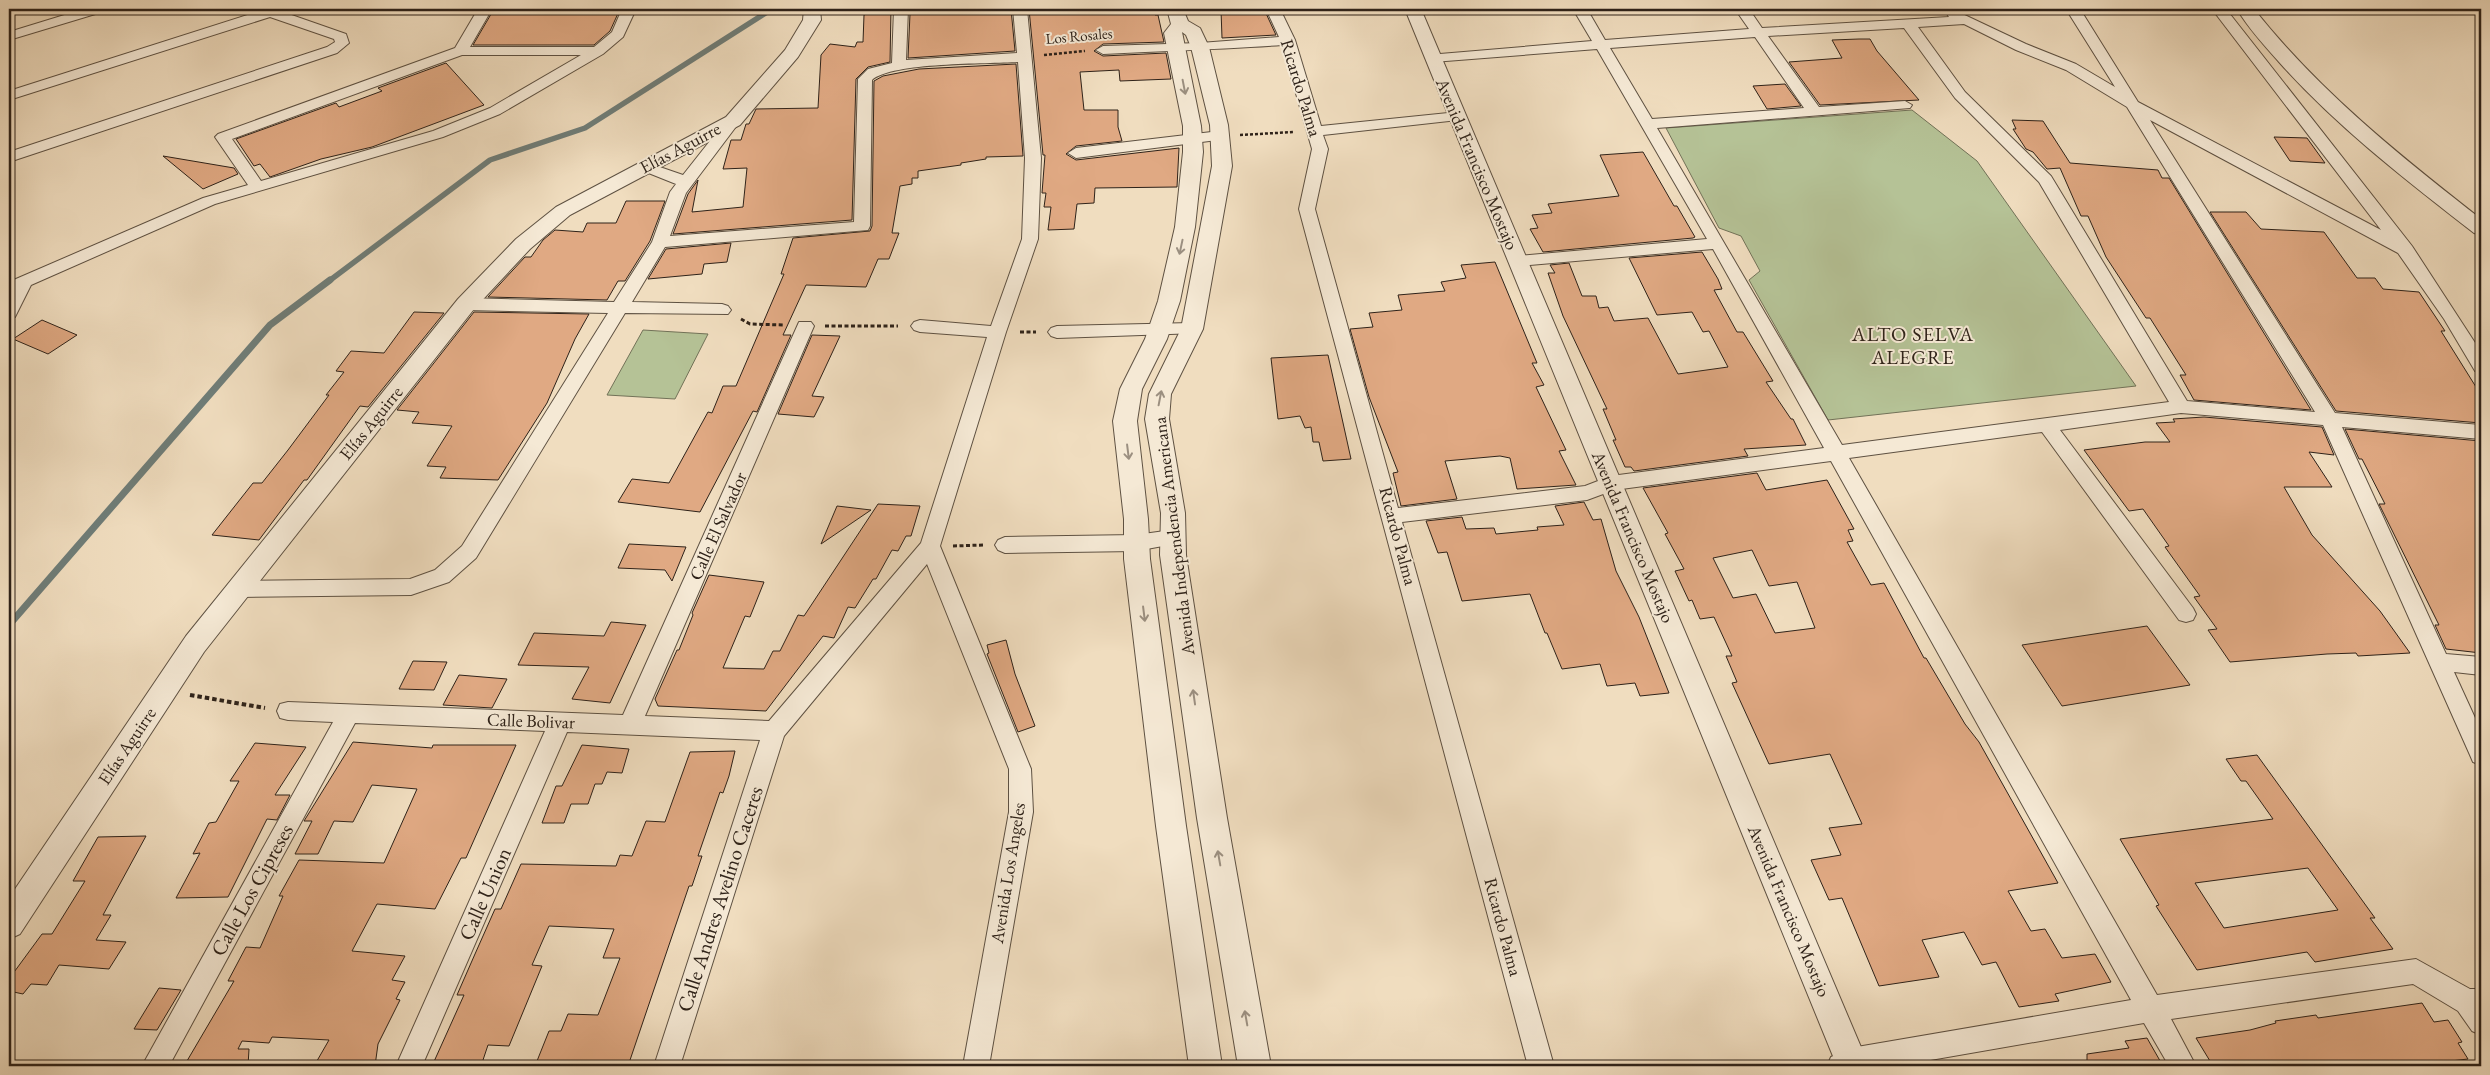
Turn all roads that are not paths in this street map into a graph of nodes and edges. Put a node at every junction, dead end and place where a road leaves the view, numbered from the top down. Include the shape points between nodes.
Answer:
1 (97, 9) edge
2 (485, 9) edge
3 (629, 9) edge
4 (638, 9) edge
5 (812, 9) edge
6 (901, 9) edge
7 (1020, 9) edge
8 (1273, 9) edge
9 (1413, 9) edge
10 (1580, 9) edge
11 (1742, 9) edge
12 (1945, 9) edge
13 (2073, 9) edge
14 (2219, 9) edge
15 (2245, 9) edge
16 (271, 10) edge
17 (1966, 20) junction
18 (1908, 23) junction
19 (1183, 31) edge
20 (1760, 32) junction
21 (618, 34) junction
22 (9, 36) edge
23 (1288, 40) junction
24 (1600, 44) junction
25 (1103, 50) road end
26 (460, 51) junction
27 (598, 51) junction
28 (1023, 57) junction
29 (1433, 58) junction
30 (899, 65) junction
31 (9, 96) edge
32 (1904, 105) dead end
33 (2135, 106) junction
34 (1814, 111) junction
35 (1458, 116) junction
36 (733, 121) junction
37 (1647, 124) junction
38 (1314, 131) junction
39 (1220, 136) junction
40 (1192, 139) junction
41 (1076, 153) dead end
42 (9, 157) edge
43 (646, 167) junction
44 (686, 182) junction
45 (257, 186) junction
46 (2481, 229) edge
47 (660, 242) junction
48 (1718, 243) junction
49 (2406, 250) junction
50 (1518, 261) junction
51 (16, 284) edge
52 (466, 304) junction
53 (620, 308) junction
54 (722, 310) road end
55 (9, 313) edge
56 (805, 326) road end
57 (920, 326) road end
58 (1160, 329) junction
59 (1192, 329) junction
60 (997, 332) junction
61 (1057, 332) road end
62 (2481, 367) edge
63 (2181, 407) junction
64 (2330, 419) junction
65 (2046, 424) junction
66 (2481, 432) edge
67 (1838, 453) junction
68 (1611, 483) junction
69 (1392, 516) junction
70 (1172, 538) junction
71 (1136, 543) junction
72 (1005, 545) road end
73 (930, 546) junction
74 (238, 589) junction
75 (2186, 614) dead end
76 (2438, 662) junction
77 (2481, 666) edge
78 (288, 711) road end
79 (349, 714) junction
80 (560, 723) junction
81 (630, 725) junction
82 (774, 731) junction
83 (2481, 755) edge
84 (9, 924) edge
85 (2151, 1009) junction
86 (2476, 1009) edge
87 (1848, 1064) edge
88 (155, 1066) edge
89 (409, 1066) edge
90 (667, 1066) edge
91 (976, 1066) edge
92 (1206, 1066) edge
93 (1255, 1066) edge
94 (1541, 1066) edge
95 (2183, 1066) edge

1 - 22 street
2 - 26 street
3 - 21 street
4 - 21 street
5 - 36 street, Elías Aguirre via 812,20 792,53
6 - 30 street
7 - 28 street
8 - 23 street, Ricardo Palma
9 - 29 street, Avenida Francisco Mostajo
10 - 24 street
11 - 20 street
12 - 17 street
13 - 33 street
14 - 49 street
15 - 46 street via 2294,69 2390,158
16 - 31 street
16 - 42 street via 341,37 342,43 332,50
17 - 18 street
17 - 33 street via 2021,48 2071,67
18 - 20 street
18 - 63 street via 1960,95 2044,179
19 - 23 street, Los Rosales
19 - 25 street, Los Rosales
19 - 39 street, Avenida Independencia Americana
19 -> 40 street, Avenida Independencia Americana
20 - 24 street
20 - 34 street
21 - 27 street
23 - 38 street, Ricardo Palma
24 - 29 street
24 - 37 street
26 - 27 street
26 - 45 street via 223,137
27 - 45 street via 495,111 438,134
28 - 30 street, Los Rosales
28 - 60 street via 1033,158 1030,239
29 - 35 street, Avenida Francisco Mostajo
30 - 47 street, Los Rosales via 873,72 865,79 862,226
32 - 34 street
33 - 49 street
33 - 64 street
34 - 37 street
35 - 38 street
35 - 50 street, Avenida Francisco Mostajo
36 - 43 street, Elías Aguirre
36 - 44 street
37 - 48 street
38 - 69 street, Ricardo Palma via 1320,149 1308,209
39 - 40 street
39 - 59 street, Avenida Independencia Americana via 1222,166
40 - 41 street
40 -> 58 street, Avenida Independencia Americana via 1185,227
43 - 44 street
43 - 52 street, Elías Aguirre via 563,211 522,244
44 - 47 street via 678,192
45 - 51 street via 168,217
47 - 53 street
48 - 50 street
48 - 67 street
49 - 62 street via 2462,330
50 - 68 street, Avenida Francisco Mostajo
51 - 55 street
52 - 53 street
52 - 74 street, Elías Aguirre
53 - 54 street
53 - 74 street via 469,552 442,576 411,587
56 - 81 street, Calle El Salvador
57 - 60 street
58 - 59 street
58 - 61 street
58 -> 71 street, Avenida Independencia Americana via 1131,389 1125,421
70 -> 59 street, Avenida Independencia Americana via 1173,513 1158,419 1160,394
60 - 73 street
63 - 64 street
63 - 65 street
64 - 66 street
64 - 76 street
65 - 67 street
65 - 75 street
67 - 68 street
67 - 85 street
68 - 69 street via 1587,493
68 - 87 street, Avenida Francisco Mostajo
69 - 94 street, Ricardo Palma
70 - 71 street
93 -> 70 street, Avenida Independencia Americana via 1212,818
71 - 72 street
71 -> 92 street, Avenida Independencia Americana via 1171,826
73 - 82 street
73 - 91 street, Avenida Los Angeles via 1020,769 1021,812
74 - 84 street, Elías Aguirre via 195,644
76 - 77 street
76 - 83 street
78 - 79 street, Calle Bolivar
79 - 80 street, Calle Bolivar
79 - 88 street, Calle Los Cipreses
80 - 81 street, Calle Bolivar
80 - 89 street, Calle Union
81 - 82 street, Calle Bolivar
82 - 90 street, Calle Andres Avelino Caceres
85 - 86 street via 2416,971
85 - 87 street
85 - 95 street

